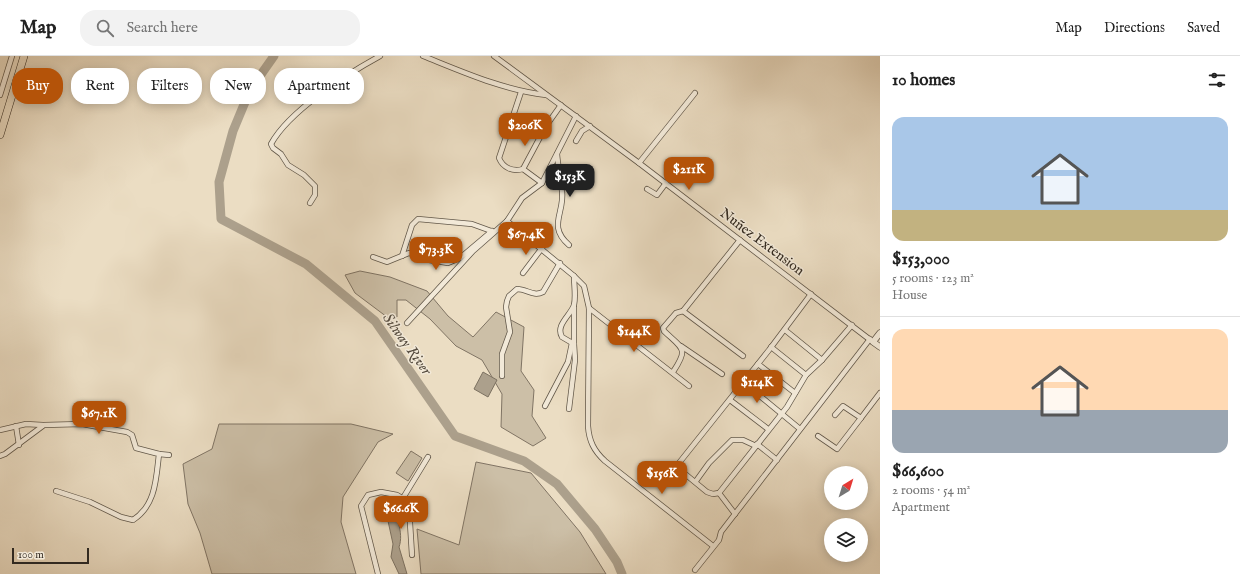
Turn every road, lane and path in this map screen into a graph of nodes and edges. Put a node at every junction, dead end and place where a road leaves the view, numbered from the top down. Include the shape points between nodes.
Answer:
1 (12, 56) edge
2 (23, 56) edge
3 (380, 56) edge
4 (423, 56) edge
5 (494, 56) edge
6 (521, 92) junction
7 (695, 93) dead end
8 (0, 95) edge
9 (548, 95) junction
10 (561, 105) junction
11 (576, 116) junction
12 (590, 126) junction
13 (0, 135) edge
14 (576, 141) dead end
15 (557, 154) junction
16 (639, 163) junction
17 (523, 169) junction
18 (542, 183) junction
19 (666, 183) junction
20 (647, 189) dead end
21 (310, 203) dead end
22 (507, 221) junction
23 (494, 232) junction
24 (740, 240) junction
25 (569, 245) dead end
26 (542, 248) junction
27 (402, 256) junction
28 (373, 257) dead end
29 (560, 263) junction
30 (522, 273) dead end
31 (574, 276) junction
32 (811, 294) junction
33 (574, 307) junction
34 (589, 308) junction
35 (683, 310) junction
36 (407, 323) dead end
37 (852, 325) junction
38 (785, 330) junction
39 (880, 333) edge
40 (872, 341) junction
41 (573, 343) junction
42 (680, 346) junction
43 (771, 347) junction
44 (880, 347) edge
45 (742, 356) dead end
46 (822, 360) junction
47 (758, 364) junction
48 (673, 372) junction
49 (722, 374) dead end
50 (806, 375) junction
51 (502, 376) dead end
52 (743, 382) junction
53 (689, 386) dead end
54 (795, 393) junction
55 (880, 393) edge
56 (730, 400) junction
57 (545, 406) dead end
58 (569, 409) dead end
59 (782, 413) junction
60 (835, 415) dead end
61 (861, 418) junction
62 (44, 425) junction
63 (16, 426) junction
64 (768, 429) junction
65 (800, 429) junction
66 (0, 430) edge
67 (818, 436) dead end
68 (19, 444) junction
69 (757, 445) junction
70 (159, 454) junction
71 (169, 455) dead end
72 (0, 456) edge
73 (428, 457) dead end
74 (777, 460) junction
75 (696, 481) junction
76 (56, 491) dead end
77 (719, 493) junction
78 (403, 498) junction
79 (735, 514) junction
80 (713, 546) junction
81 (412, 555) dead end
82 (694, 570) dead end
83 (378, 574) edge

1 - 8 street
2 - 13 main road
3 - 21 street via 295,114 271,144 288,165 315,186 315,195
4 - 6 street
5 - 9 street, Nuñez Extension
6 - 9 street
6 - 17 street via 499,158 501,163 515,171
7 - 16 street
9 - 10 street, Nuñez Extension
10 - 11 street, Nuñez Extension
10 - 17 street via 546,126
11 - 12 street, Nuñez Extension
11 - 15 street
12 - 14 street via 582,131
12 - 16 street, Nuñez Extension
15 - 18 street
15 - 25 street via 563,192 558,220 559,233
16 - 19 street, Nuñez Extension
17 - 18 street
18 - 22 street via 522,198
19 - 20 street via 657,195
19 - 24 street, Nuñez Extension
22 - 23 street
22 - 26 street
23 - 27 street via 455,262 438,263 410,253
23 - 27 street via 472,224 418,219 412,225
23 - 36 street via 464,260
24 - 32 street, Nuñez Extension
24 - 35 street
26 - 29 street
26 - 30 street
27 - 28 street via 387,262
29 - 31 street
29 - 51 street via 543,292 533,294 517,289 509,296 506,307 510,332 502,354
31 - 33 street
31 - 34 street via 584,286
32 - 37 street, Nuñez Extension
32 - 38 street
33 - 41 street
33 - 41 street via 560,332 562,337
34 - 48 street
34 - 80 street via 588,426 594,449 605,461
35 - 42 street via 676,313 663,328
35 - 45 street
37 - 40 street, Nuñez Extension
37 - 46 street
38 - 43 street
38 - 46 street
39 - 40 street
40 - 44 street, Nuñez Extension
40 - 65 street
41 - 57 street via 568,362
41 - 58 street via 575,360
42 - 48 street via 683,357
42 - 49 street
43 - 47 street
43 - 50 street
46 - 50 street
47 - 52 street
47 - 54 street
48 - 53 street
50 - 54 street
52 - 56 street
52 - 59 street
54 - 59 street
55 - 61 street
56 - 64 street
56 - 75 street via 678,465 679,469
59 - 64 street
59 - 65 street
60 - 61 street via 843,406
61 - 67 street via 837,449
62 - 63 street
62 - 68 street
62 - 70 street via 82,424 127,432 132,435 136,448
63 - 66 street
63 - 68 street
64 - 69 street
65 - 74 street
68 - 72 street
69 - 74 street
69 - 75 street via 743,440 732,440
69 - 77 street
70 - 71 street
70 - 76 street via 154,492 141,515 132,520
73 - 78 street
74 - 79 street
75 - 77 street via 709,493
77 - 79 street
78 - 81 street via 409,507
78 - 83 street via 392,494 374,493 365,497 360,506
79 - 80 street
80 - 82 street

